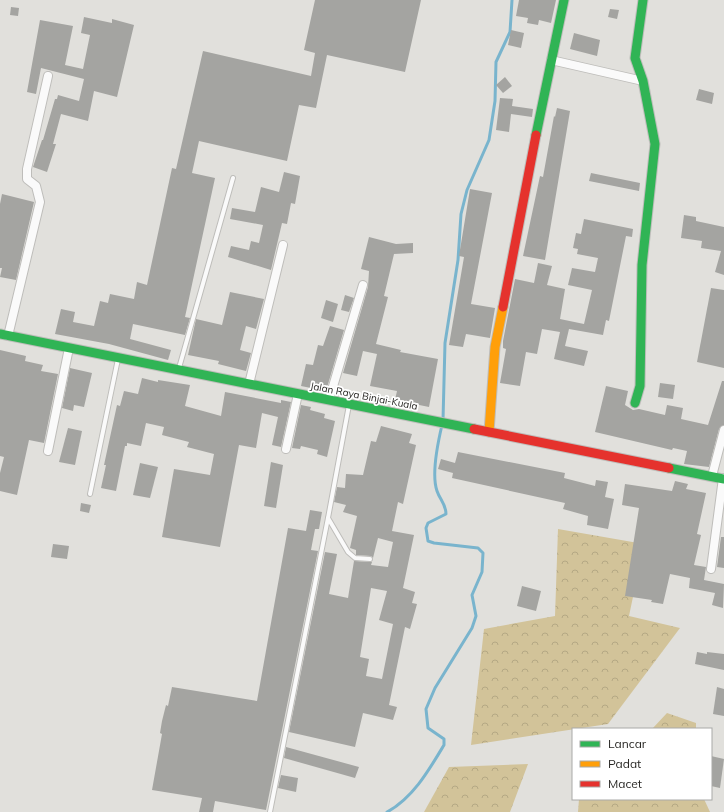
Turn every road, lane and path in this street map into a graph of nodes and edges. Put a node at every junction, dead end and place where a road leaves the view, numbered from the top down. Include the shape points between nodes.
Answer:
1 (564, 0) edge
2 (643, 0) edge
3 (550, 60) junction
4 (48, 76) dead end
5 (643, 81) junction
6 (233, 178) dead end
7 (283, 245) dead end
8 (363, 285) dead end
9 (4, 335) edge
10 (69, 348) junction
11 (118, 358) junction
12 (178, 370) junction
13 (249, 384) junction
14 (298, 394) junction
15 (329, 400) junction
16 (635, 403) dead end
17 (349, 404) junction
18 (724, 430) edge
19 (489, 432) junction
20 (286, 449) dead end
21 (48, 451) dead end
22 (712, 476) junction
23 (724, 478) edge
24 (90, 494) dead end
25 (328, 518) junction
26 (370, 559) dead end
27 (710, 569) dead end
28 (270, 812) edge

1 - 3 street
2 - 5 street via 635,54
3 - 5 street
3 - 19 street via 495,346
4 - 9 street via 27,169 27,179 36,186 40,202
5 - 16 street via 654,144 642,265 640,386
6 - 12 lane
7 - 13 street
8 - 15 street
9 - 10 street, Jalan Raya Binjai-Kuala
10 - 11 street, Jalan Raya Binjai-Kuala
10 - 21 street
11 - 12 street, Jalan Raya Binjai-Kuala
11 - 24 lane
12 - 13 street, Jalan Raya Binjai-Kuala
13 - 14 street, Jalan Raya Binjai-Kuala
14 - 15 street, Jalan Raya Binjai-Kuala
14 - 20 street
15 - 17 street, Jalan Raya Binjai-Kuala
17 - 19 street, Jalan Raya Binjai-Kuala
17 - 25 lane
18 - 22 street
19 - 22 street, Jalan Raya Binjai-Kuala
22 - 23 street, Jalan Raya Binjai-Kuala
23 - 27 street
25 - 26 lane via 348,552 355,558
25 - 28 lane

